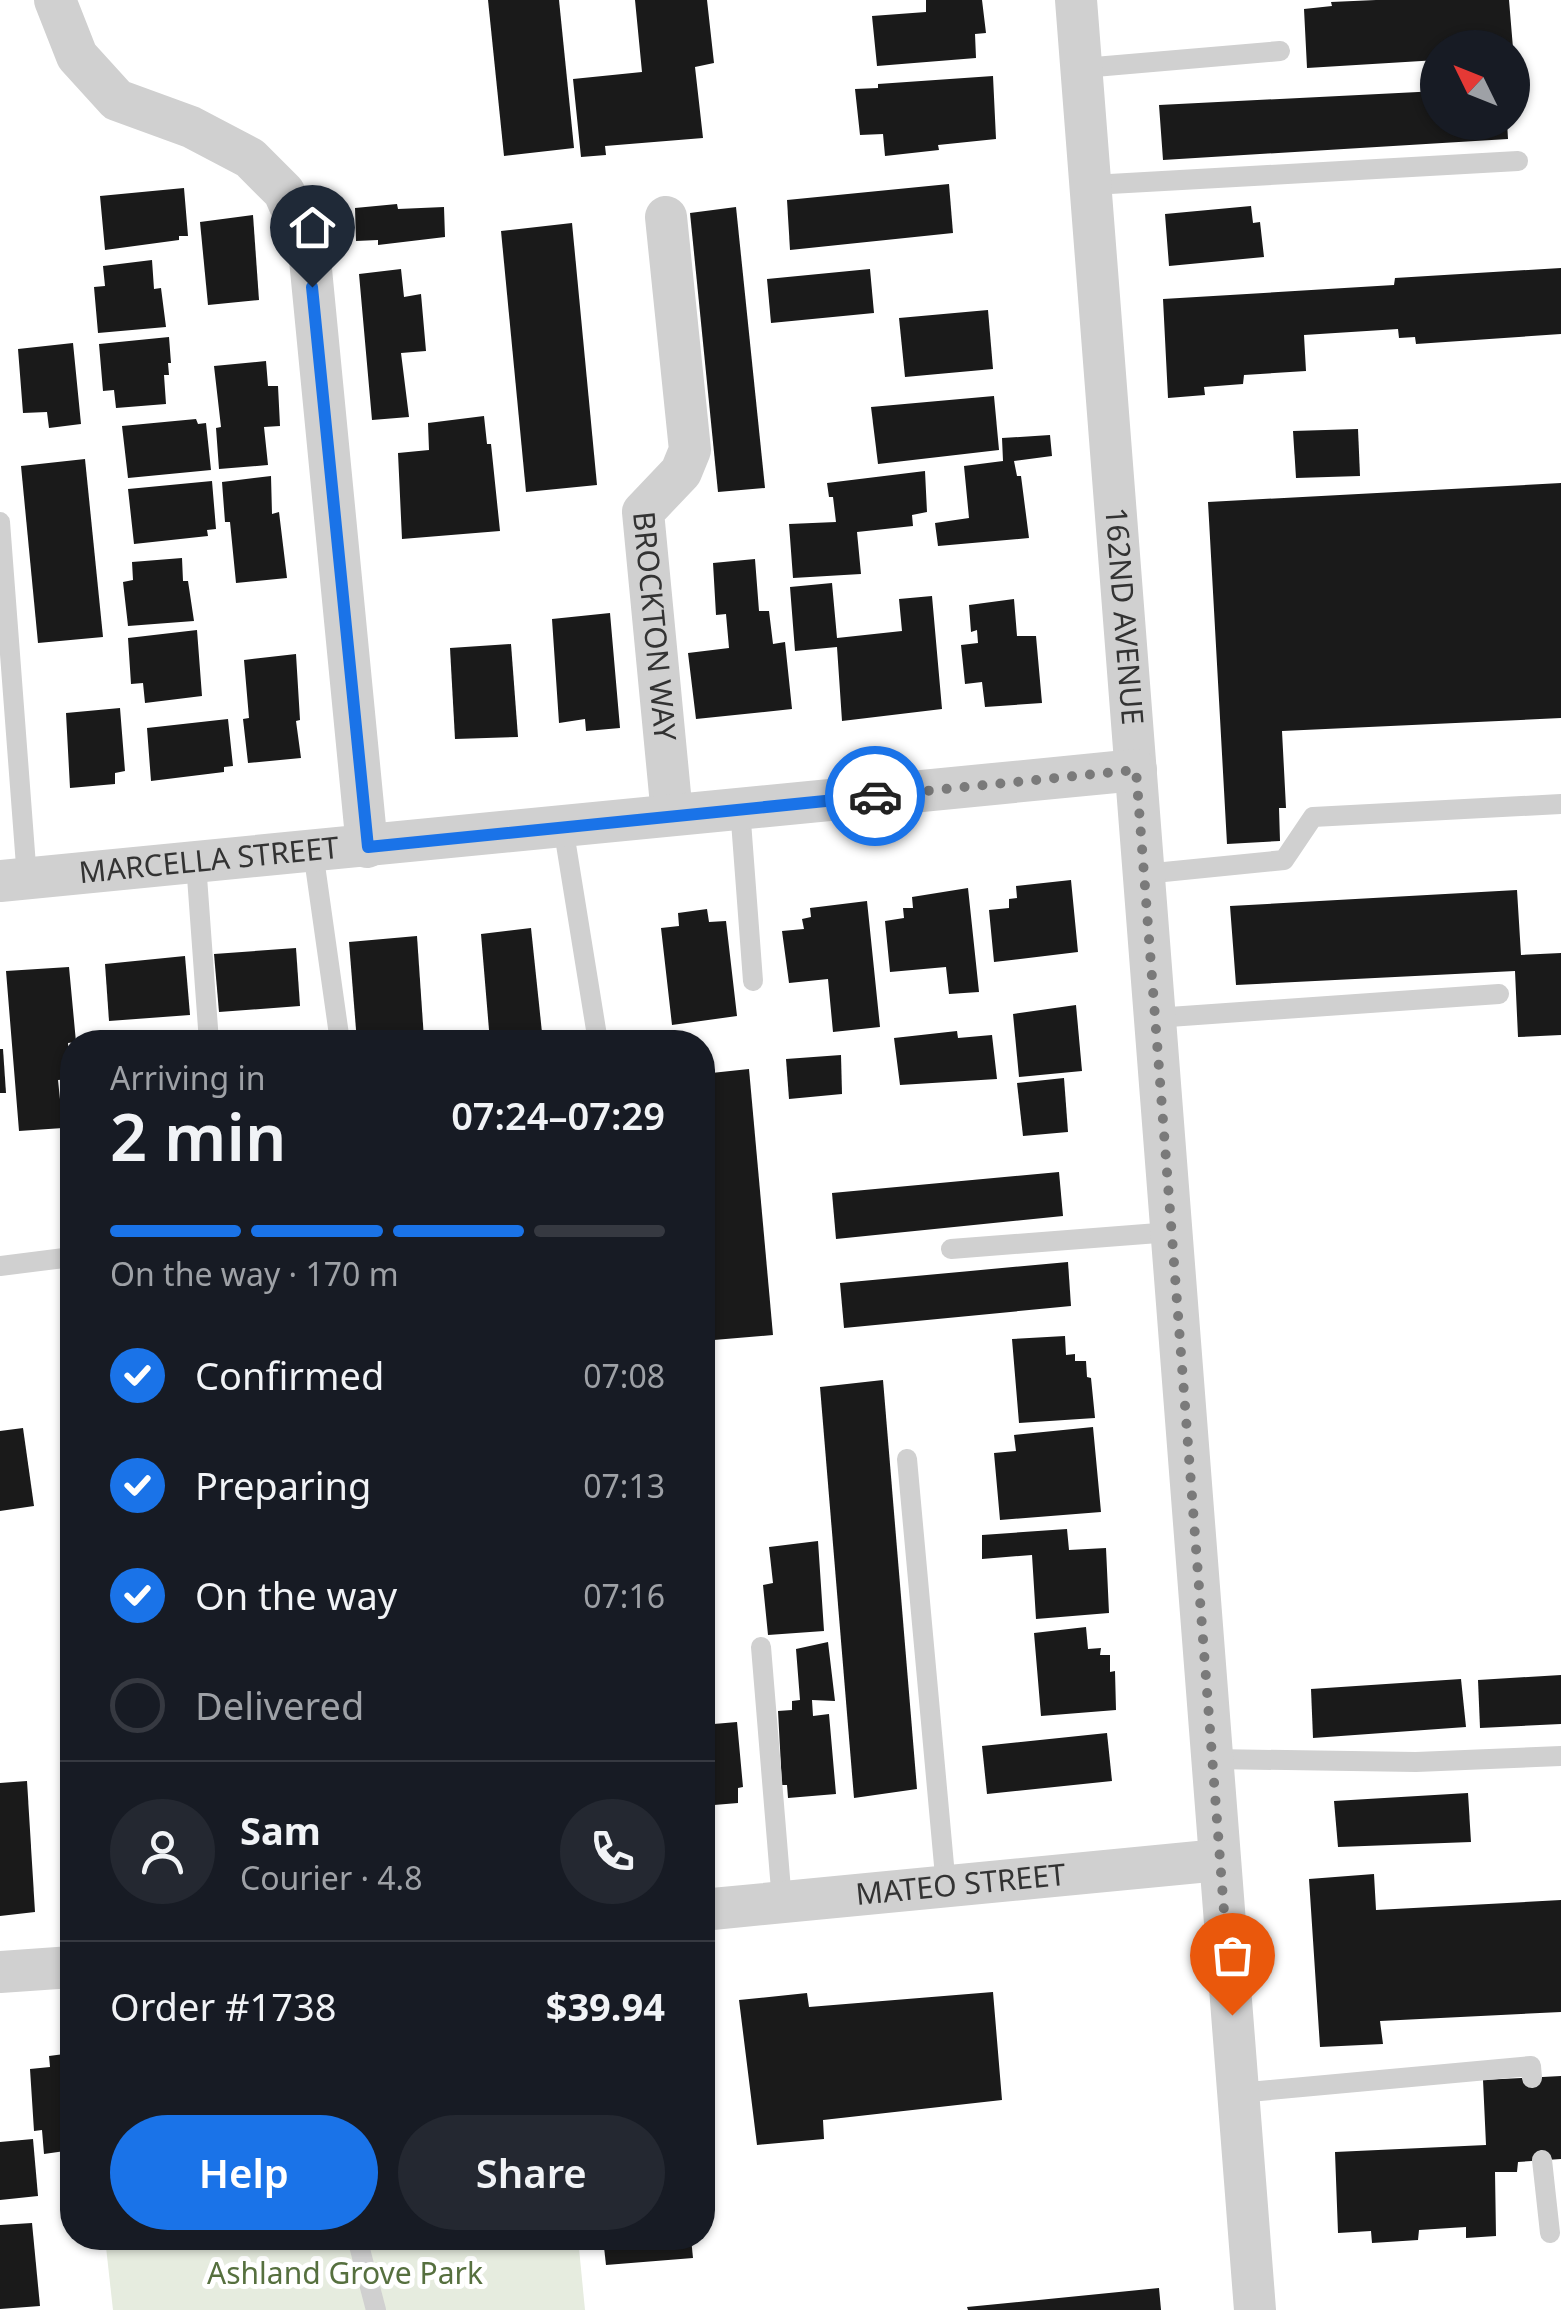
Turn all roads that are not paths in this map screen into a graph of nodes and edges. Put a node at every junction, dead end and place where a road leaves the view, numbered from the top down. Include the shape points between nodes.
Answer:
1 (55, 0) edge
2 (1076, 0) edge
3 (1280, 51) dead end
4 (1083, 68) junction
5 (1518, 161) dead end
6 (1092, 185) junction
7 (666, 216) dead end
8 (0, 522) edge
9 (1136, 770) junction
10 (1561, 804) edge
11 (740, 808) junction
12 (672, 815) junction
13 (563, 826) junction
14 (368, 847) junction
15 (313, 852) junction
16 (196, 863) junction
17 (1144, 874) junction
18 (14, 880) edge
19 (752, 981) dead end
20 (1499, 994) dead end
21 (1155, 1018) junction
22 (208, 1030) edge
23 (338, 1030) edge
24 (596, 1030) edge
25 (1171, 1232) junction
26 (951, 1249) dead end
27 (60, 1258) edge
28 (0, 1266) edge
29 (907, 1459) dead end
30 (761, 1646) dead end
31 (1561, 1756) edge
32 (1212, 1759) junction
33 (1219, 1860) junction
34 (946, 1886) junction
35 (782, 1902) junction
36 (715, 1909) edge
37 (60, 1968) edge
38 (0, 1972) edge
39 (1532, 2078) dead end
40 (1238, 2093) junction
41 (1542, 2160) dead end
42 (1550, 2232) dead end
43 (360, 2250) edge
44 (376, 2310) edge
45 (1255, 2310) edge

1 - 14 street via 78,56 117,100 250,158 284,192 309,249
2 - 4 street, 162ND AVENUE
3 - 4 lane
4 - 6 street, 162ND AVENUE
5 - 6 lane
6 - 9 street, 162ND AVENUE
7 - 12 street, BROCKTON WAY via 690,450 681,472 643,512
8 - 18 lane
9 - 11 street, MARCELLA STREET
9 - 17 street, 162ND AVENUE
10 - 17 lane via 1313,817 1284,860
11 - 12 street, MARCELLA STREET
11 - 19 lane
12 - 13 street, MARCELLA STREET
13 - 14 street, MARCELLA STREET
13 - 24 lane
14 - 15 street, MARCELLA STREET
15 - 16 street, MARCELLA STREET
15 - 23 lane
16 - 18 street, MARCELLA STREET
16 - 22 lane
17 - 21 street, 162ND AVENUE
20 - 21 lane
21 - 25 street, 162ND AVENUE
25 - 26 lane
25 - 32 street, 162ND AVENUE
27 - 28 lane
29 - 34 lane
30 - 35 lane
31 - 32 lane
32 - 33 street, 162ND AVENUE
33 - 34 street, MATEO STREET
33 - 40 street, 162ND AVENUE
34 - 35 street, MATEO STREET
35 - 36 street, MATEO STREET
37 - 38 street
39 - 40 lane via 1531,2066
40 - 45 street, 162ND AVENUE
41 - 42 lane
43 - 44 lane

